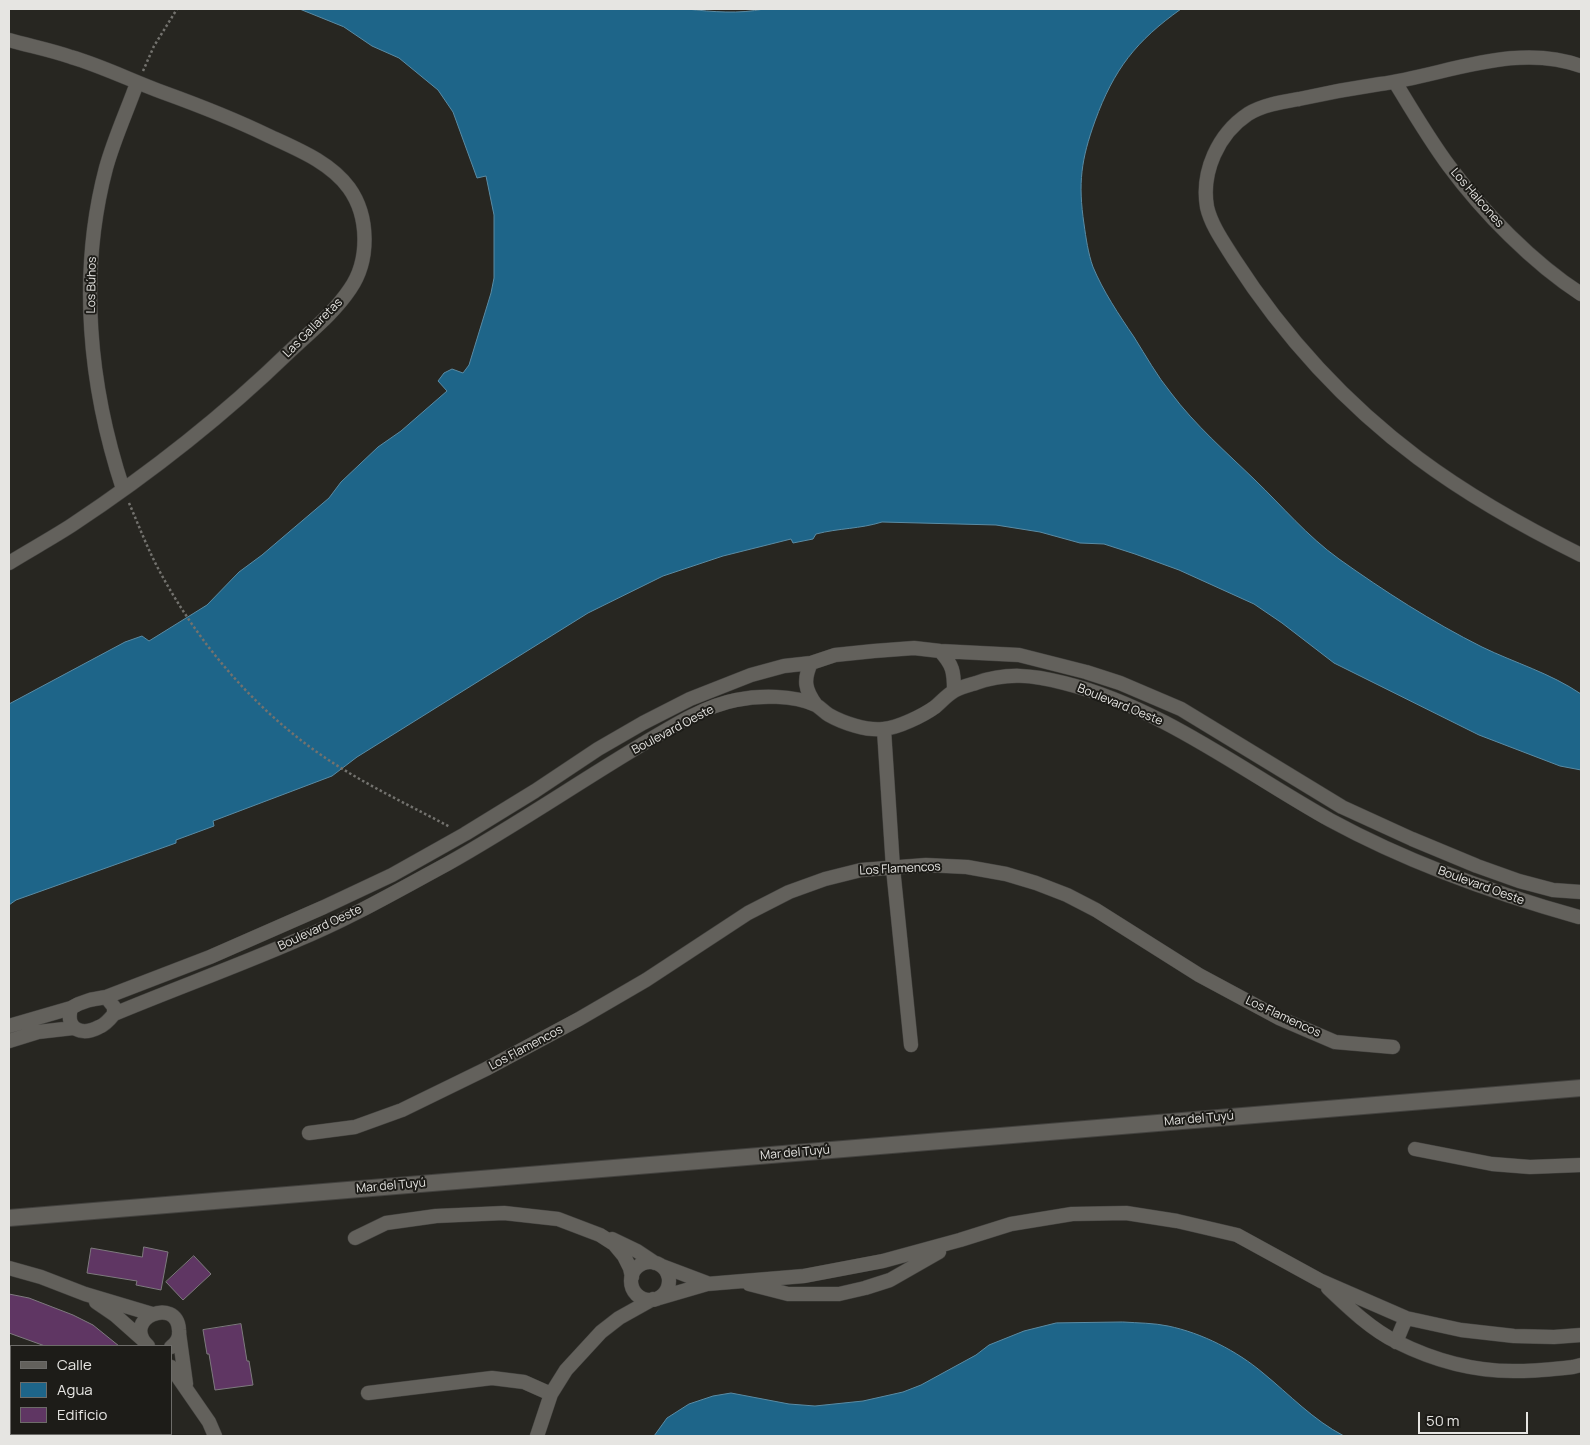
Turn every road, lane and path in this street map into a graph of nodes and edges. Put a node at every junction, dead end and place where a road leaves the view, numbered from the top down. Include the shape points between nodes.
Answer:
1 (177, 9) edge
2 (9, 40) edge
3 (1581, 66) edge
4 (1395, 82) junction
5 (137, 83) junction
6 (1581, 294) edge
7 (123, 489) junction
8 (1581, 555) edge
9 (9, 563) edge
10 (940, 651) junction
11 (811, 663) junction
12 (1120, 684) junction
13 (954, 690) junction
14 (1114, 699) junction
15 (816, 705) junction
16 (643, 723) junction
17 (884, 730) junction
18 (651, 739) junction
19 (1342, 807) junction
20 (1334, 822) junction
21 (464, 834) junction
22 (441, 847) junction
23 (448, 863) junction
24 (893, 868) junction
25 (1581, 894) edge
26 (1580, 918) edge
27 (210, 957) junction
28 (214, 973) junction
29 (106, 997) junction
30 (71, 1008) junction
31 (114, 1014) junction
32 (9, 1026) edge
33 (73, 1028) junction
34 (9, 1041) edge
35 (911, 1045) dead end
36 (1393, 1047) dead end
37 (1581, 1088) edge
38 (309, 1133) dead end
39 (1415, 1149) dead end
40 (1581, 1165) edge
41 (9, 1218) edge
42 (600, 1235) junction
43 (355, 1238) dead end
44 (960, 1240) junction
45 (883, 1261) junction
46 (658, 1264) junction
47 (9, 1268) edge
48 (804, 1276) junction
49 (632, 1280) junction
50 (890, 1280) junction
51 (736, 1281) junction
52 (1320, 1281) junction
53 (708, 1284) junction
54 (85, 1294) junction
55 (807, 1295) junction
56 (656, 1299) junction
57 (152, 1314) junction
58 (619, 1318) junction
59 (1406, 1318) junction
60 (179, 1333) junction
61 (1581, 1335) edge
62 (1396, 1342) junction
63 (145, 1343) edge
64 (172, 1346) edge
65 (1581, 1365) edge
66 (172, 1368) edge
67 (186, 1387) junction
68 (368, 1392) dead end
69 (551, 1394) junction
70 (215, 1436) edge
71 (537, 1436) edge

1 - 5 path via 154,46
2 - 5 street, Las Gallaretas via 72,57
3 - 4 street via 1540,58 1502,59
4 - 6 street, Los Halcones via 1449,166 1481,206 1540,262
4 - 8 street via 1343,89 1266,106 1248,114 1232,127 1211,162 1205,186 1207,209 1246,278 1289,334 1372,420 1470,495
5 - 7 street, Los Búhos via 107,168 92,256 92,350 110,450
5 - 7 street, Las Gallaretas via 223,114 325,164 338,175 358,203 364,237 358,274 335,307 268,372 197,433
7 - 9 street, Las Gallaretas via 71,526
7 - 21 path via 159,571 178,603 206,645 270,715 327,759
10 - 11 street, Boulevard Oeste via 914,648 874,651 834,655
10 - 12 street, Boulevard Oeste via 1020,655
10 - 13 street via 950,662 954,673
11 - 15 street via 806,674 807,693
11 - 16 street, Boulevard Oeste via 751,675 690,699
12 - 14 street
12 - 19 street, Boulevard Oeste via 1181,709
13 - 14 street, Boulevard Oeste via 993,677 1022,675 1066,683
13 - 17 street, Boulevard Oeste via 933,709
14 - 20 street, Boulevard Oeste via 1168,724
15 - 17 street, Boulevard Oeste via 839,719
15 - 18 street, Boulevard Oeste via 764,696 732,700
16 - 18 street
16 - 21 street, Boulevard Oeste
17 - 24 street
18 - 23 street, Boulevard Oeste
19 - 20 street
19 - 25 street, Boulevard Oeste via 1477,866 1519,881
20 - 26 street, Boulevard Oeste via 1466,882
21 - 22 street, Boulevard Oeste
22 - 23 street
22 - 27 street, Boulevard Oeste via 392,875
23 - 28 street, Boulevard Oeste via 321,929
24 - 35 street
24 - 36 street, Los Flamencos via 926,865 967,867 1036,883 1096,910 1199,975 1279,1018 1335,1042
24 - 38 street, Los Flamencos via 861,870 788,892 748,913 646,980 486,1069 402,1110 355,1128
25 - 26 street via 1577,908
27 - 28 street
27 - 29 street, Boulevard Oeste
28 - 31 street, Boulevard Oeste
29 - 30 street
29 - 31 street via 114,1007
30 - 32 street
30 - 33 street via 69,1022
31 - 33 street via 91,1030
33 - 34 street via 38,1032
37 - 41 street, Mar del Tuyú
39 - 40 street via 1492,1164
42 - 43 street via 558,1219 504,1213 436,1216 386,1223
42 - 46 street via 618,1241
42 - 49 street via 624,1256
44 - 45 street
44 - 50 street
44 - 52 street via 1011,1224 1072,1214 1126,1213 1236,1235
45 - 48 street
45 - 50 street
46 - 49 street via 649,1262 638,1267
46 - 53 street
46 - 56 street via 669,1282 668,1288
47 - 54 street
48 - 51 street
48 - 55 street
49 - 56 street via 636,1293 647,1299
49 - 58 street via 627,1304
50 - 55 street via 839,1294
51 - 53 street
51 - 55 street via 788,1294
52 - 59 street
52 - 62 street via 1354,1312
53 - 56 street
54 - 57 street
54 - 63 street via 115,1315
56 - 58 street
57 - 60 street via 169,1314 177,1322
57 - 63 street via 141,1327
58 - 69 street via 601,1332 566,1370
59 - 61 street via 1461,1330 1505,1335
59 - 62 street
60 - 64 street
60 - 67 street
62 - 65 street via 1435,1358 1478,1369 1518,1371
66 - 67 street
67 - 70 street
68 - 69 street via 492,1378 524,1382
69 - 71 street

